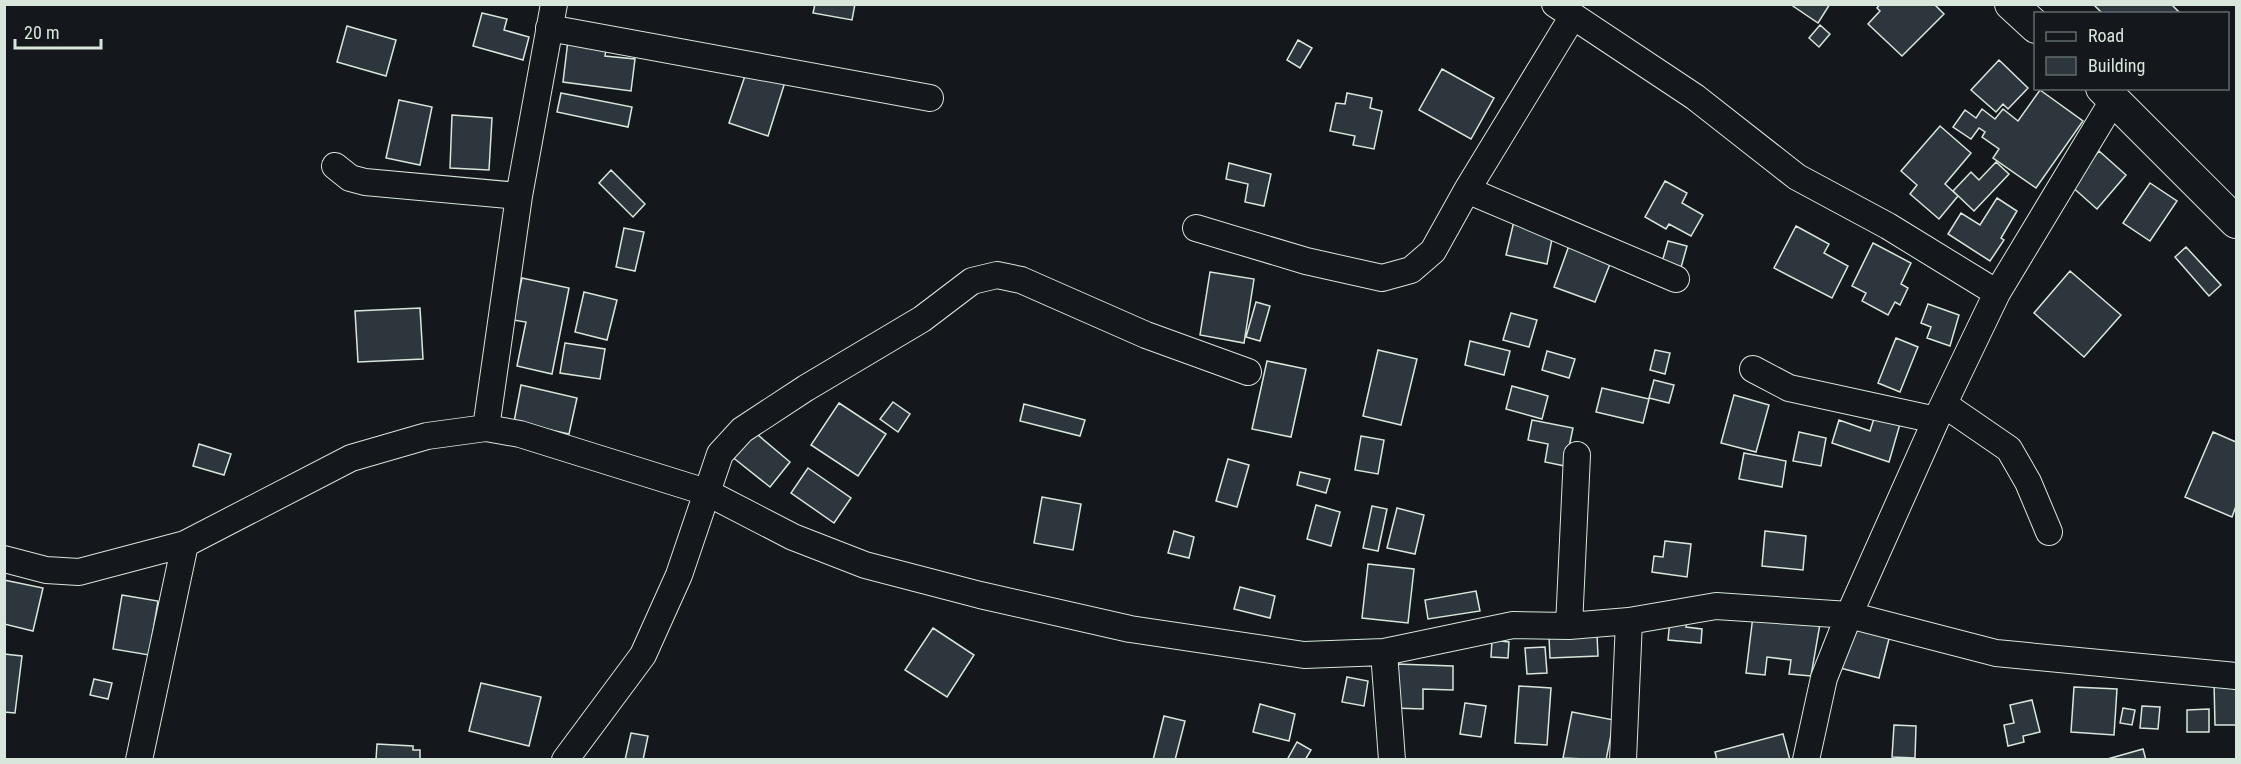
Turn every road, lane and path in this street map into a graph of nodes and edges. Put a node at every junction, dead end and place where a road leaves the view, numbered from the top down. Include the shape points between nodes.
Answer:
1 (1564, 10) edge
2 (551, 16) edge
3 (2108, 94) edge
4 (930, 98) dead end
5 (335, 166) dead end
6 (1467, 190) junction
7 (519, 196) junction
8 (2236, 222) edge
9 (1196, 228) dead end
10 (1676, 279) dead end
11 (1997, 293) junction
12 (1753, 369) dead end
13 (1248, 372) dead end
14 (1940, 412) junction
15 (486, 428) junction
16 (1577, 455) dead end
17 (706, 492) junction
18 (2049, 532) dead end
19 (185, 544) junction
20 (4, 559) edge
21 (1849, 615) junction
22 (1629, 621) junction
23 (1569, 626) junction
24 (1384, 652) junction
25 (2236, 676) edge
26 (139, 759) edge
27 (565, 759) edge
28 (1392, 759) edge
29 (1623, 759) edge
30 (1806, 759) edge

1 - 6 street
1 - 11 street via 1695,98 1797,177 1888,226
2 - 4 street
2 - 7 street
3 - 8 street
3 - 11 street
5 - 7 street via 351,178 365,182
6 - 9 street via 1433,250 1411,270 1382,278 1306,261
6 - 10 street
7 - 15 street
11 - 14 street
12 - 14 street via 1790,388
13 - 17 street via 1146,335 1022,280 997,275 972,281 922,319 742,430 720,454
14 - 18 street via 2009,449
14 - 21 street
15 - 17 street via 520,434
15 - 19 street via 427,436 351,458
16 - 23 street
17 - 24 street via 793,537 865,565 980,595 1130,629 1304,655
17 - 27 street via 679,575 643,656
19 - 20 street via 79,572 46,570
19 - 26 street
21 - 22 street via 1716,606
21 - 25 street via 1996,653
21 - 30 street via 1824,678
22 - 23 street
22 - 29 street
23 - 24 street via 1513,626
24 - 28 street

